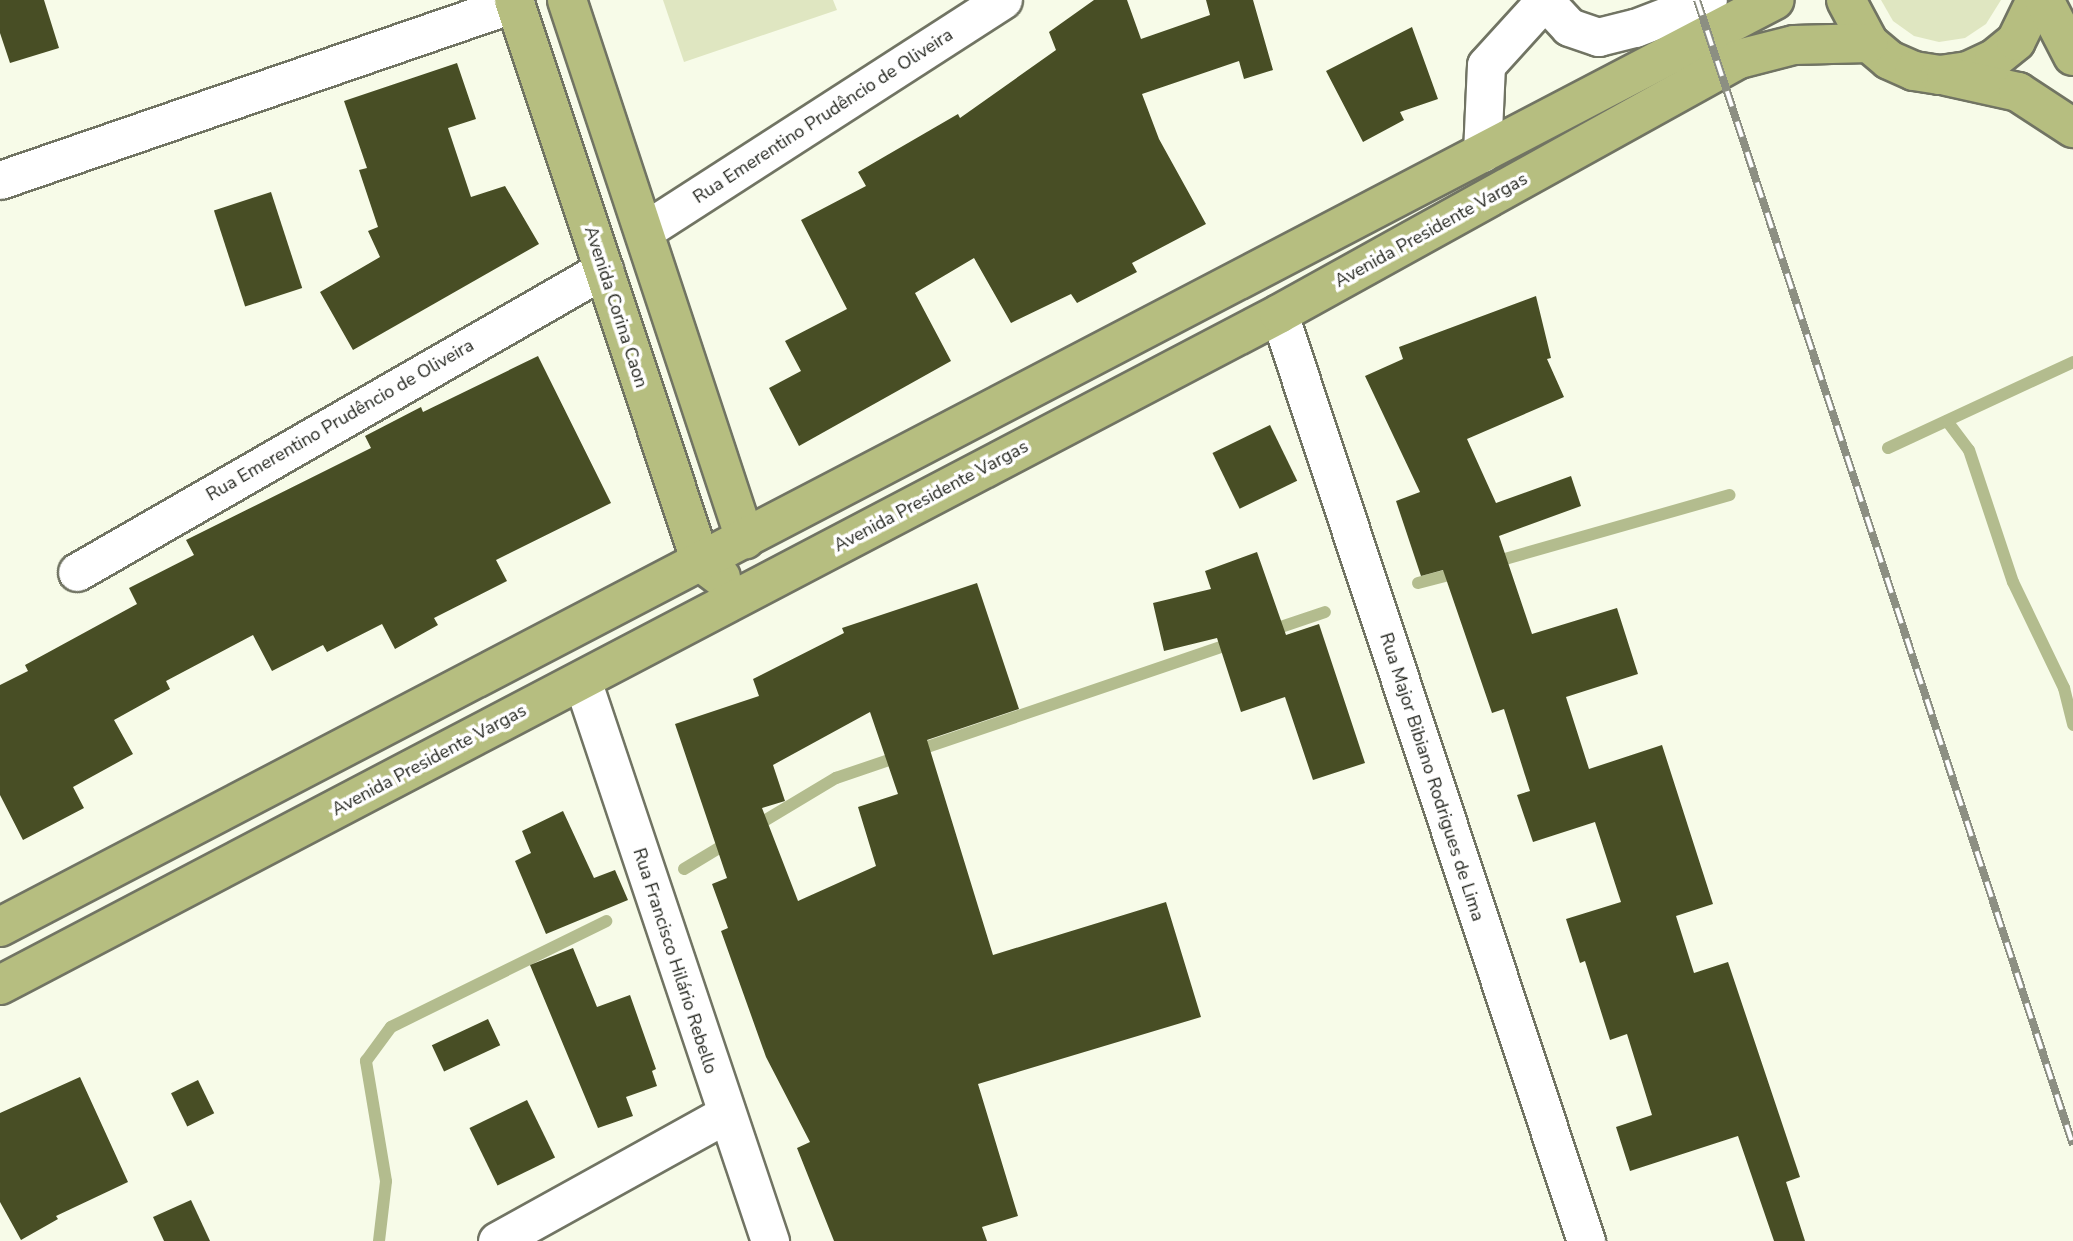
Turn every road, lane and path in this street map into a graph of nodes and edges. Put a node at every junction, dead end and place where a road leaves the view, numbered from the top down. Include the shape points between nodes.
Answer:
1 (567, 0) edge
2 (1003, 0) edge
3 (1545, 0) edge
4 (1708, 0) edge
5 (1775, 0) edge
6 (1846, 0) edge
7 (2036, 0) edge
8 (2044, 0) edge
9 (515, 2) edge
10 (1869, 43) junction
11 (2073, 56) edge
12 (1940, 75) junction
13 (2073, 128) edge
14 (1482, 153) junction
15 (0, 180) edge
16 (643, 231) junction
17 (604, 269) junction
18 (1279, 314) junction
19 (745, 538) junction
20 (701, 562) junction
21 (77, 572) dead end
22 (745, 594) junction
23 (582, 680) junction
24 (0, 927) edge
25 (0, 985) edge
26 (726, 1114) junction
27 (497, 1241) edge
28 (770, 1241) edge
29 (1586, 1241) edge

1 - 16 main road
2 - 16 street, Rua Emerentino Prudêncio de Oliveira
3 - 4 street via 1569,27 1598,37 1636,28
3 - 14 street via 1486,65
5 - 14 main road
6 - 10 main road
7 - 12 main road via 2016,41 1994,59 1968,71
8 - 11 main road
9 - 15 street
9 - 17 main road, Avenida Corina Caon
10 - 12 main road via 1889,60
10 - 18 main road, Avenida Presidente Vargas via 1794,45 1739,59
12 - 13 main road via 2018,92
14 - 19 main road
16 - 19 main road
17 - 20 main road, Avenida Corina Caon
17 - 21 street, Rua Emerentino Prudêncio de Oliveira
18 - 22 main road, Avenida Presidente Vargas
18 - 29 street, Rua Major Bibiano Rodrigues de Lima
19 - 20 main road
20 - 22 main road
20 - 24 main road
22 - 23 main road, Avenida Presidente Vargas
23 - 25 main road, Avenida Presidente Vargas
23 - 26 street, Rua Francisco Hilário Rebello
26 - 27 street
26 - 28 street, Rua Francisco Hilário Rebello

